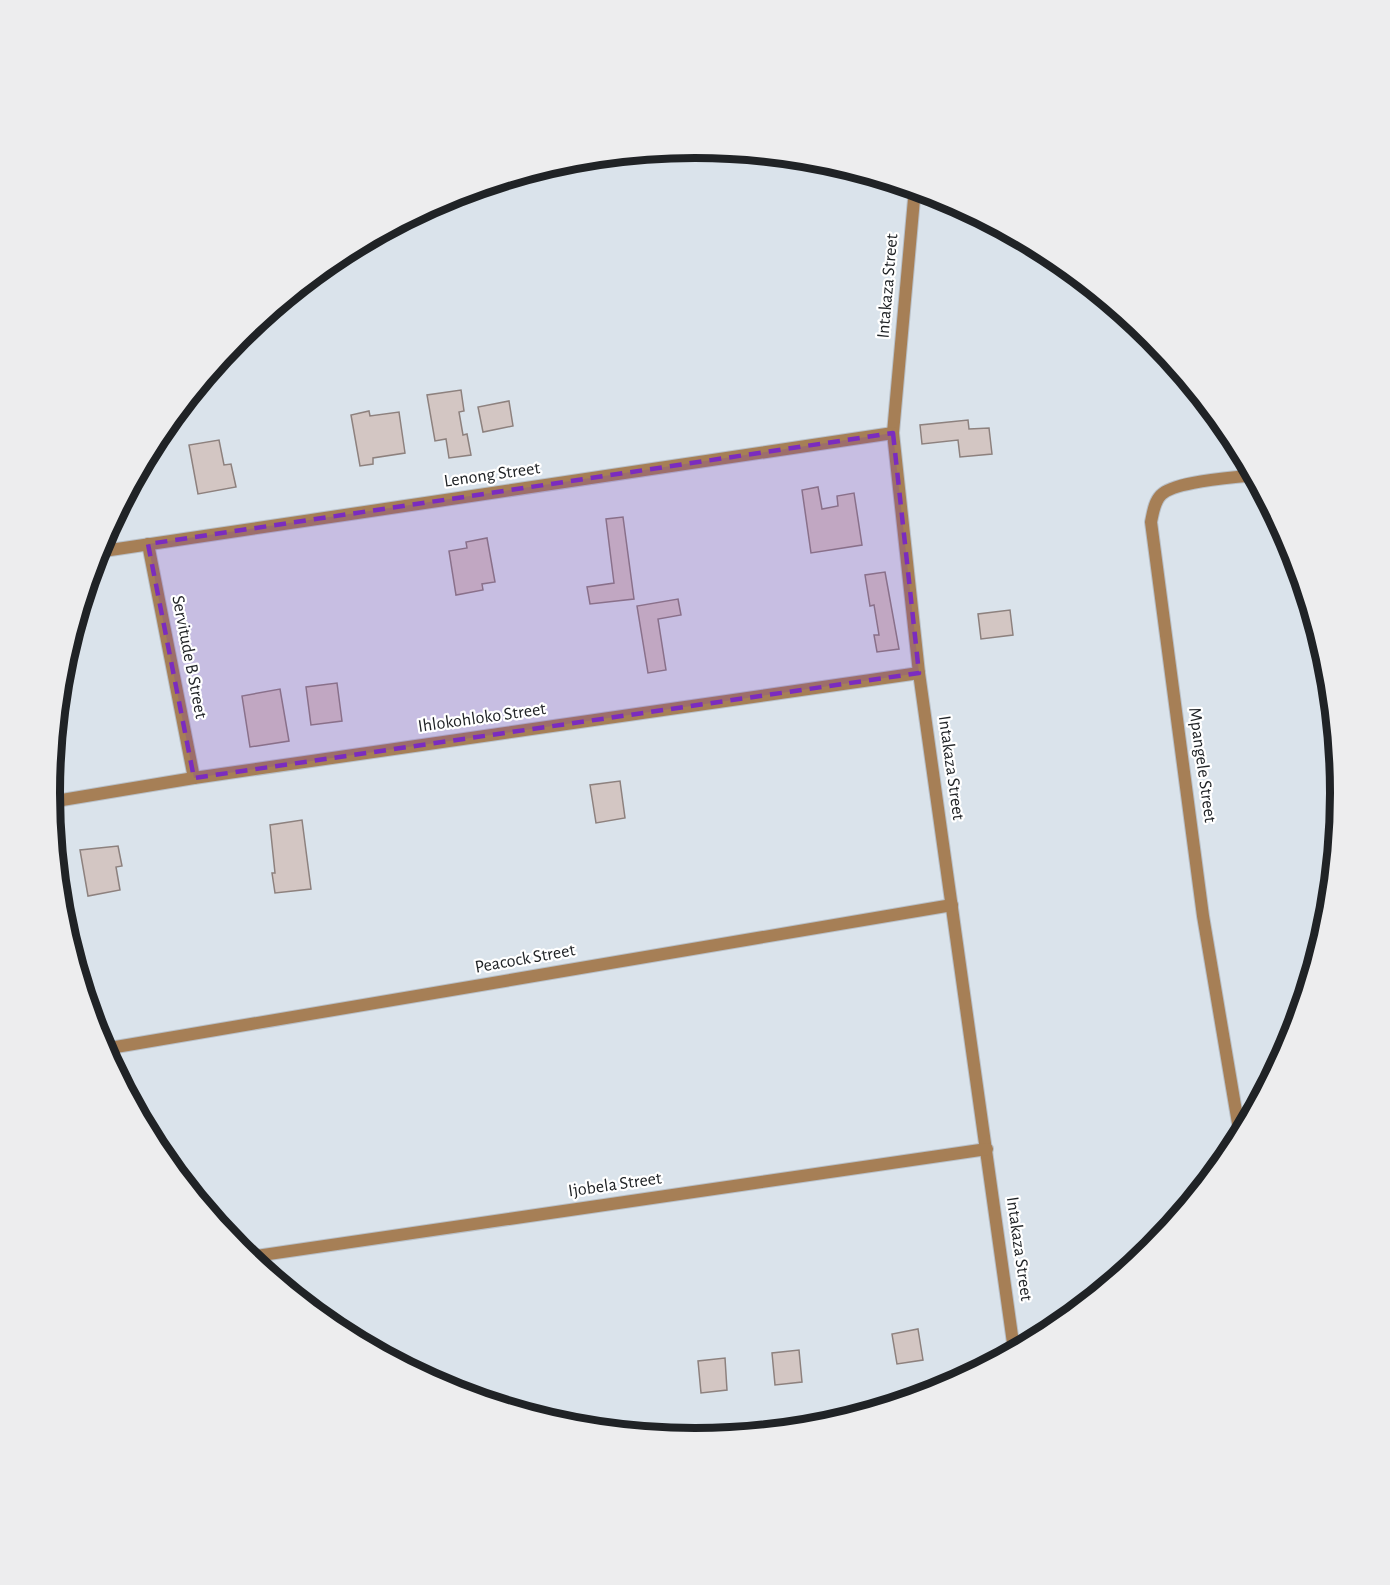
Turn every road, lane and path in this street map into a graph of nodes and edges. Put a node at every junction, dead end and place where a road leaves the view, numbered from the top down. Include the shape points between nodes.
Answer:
1 (914, 197) edge
2 (893, 433) junction
3 (1246, 476) edge
4 (148, 544) junction
5 (108, 550) edge
6 (919, 673) junction
7 (194, 778) junction
8 (60, 800) edge
9 (952, 905) junction
10 (113, 1047) edge
11 (1238, 1122) edge
12 (987, 1149) junction
13 (260, 1255) edge
14 (1013, 1341) edge

1 - 2 street, Intakaza Street
2 - 4 street, Lenong Street
2 - 6 street, Intakaza Street
3 - 11 street, Mpangele Street via 1180,485 1161,494 1151,522 1203,916
4 - 5 street, Lenong Street
4 - 7 street, Servitude B Street
6 - 7 street, Ihlokohloko Street
6 - 9 street, Intakaza Street
7 - 8 street, Ihlokohloko Street
9 - 10 street, Peacock Street
9 - 12 street, Intakaza Street
12 - 13 street, Ijobela Street
12 - 14 street, Intakaza Street

